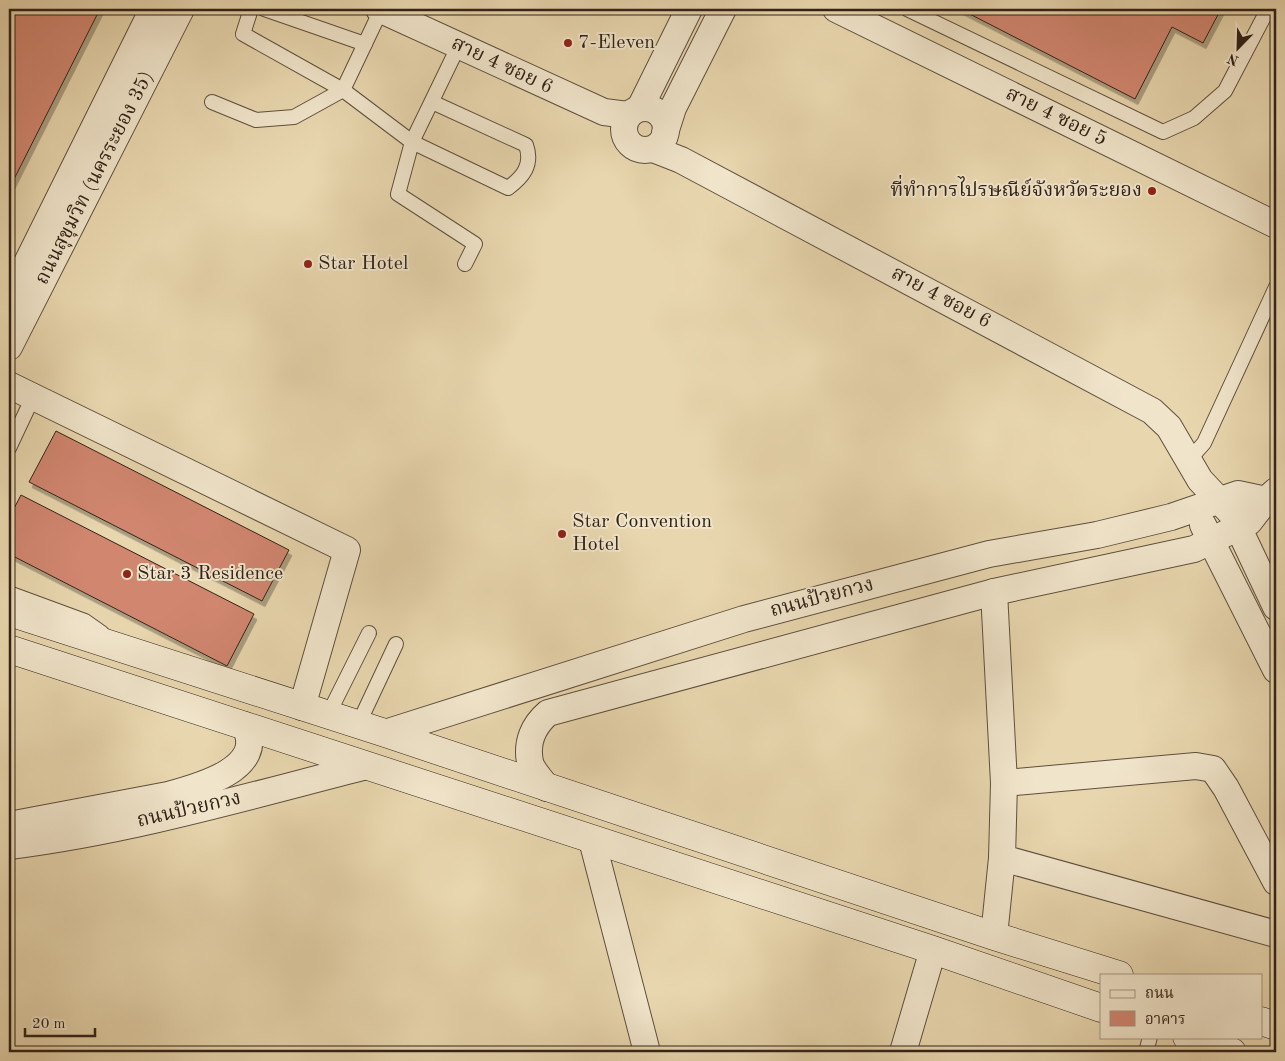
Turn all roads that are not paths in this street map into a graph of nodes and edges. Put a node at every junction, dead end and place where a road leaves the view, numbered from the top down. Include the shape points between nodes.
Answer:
1 (153, 9) edge
2 (181, 9) edge
3 (250, 9) edge
4 (264, 9) edge
5 (380, 9) edge
6 (689, 9) edge
7 (723, 9) edge
8 (836, 9) edge
9 (907, 9) edge
10 (1268, 9) edge
11 (365, 44) junction
12 (458, 47) junction
13 (343, 90) junction
14 (212, 102) dead end
15 (432, 102) junction
16 (634, 111) junction
17 (659, 141) junction
18 (412, 142) junction
19 (1276, 225) edge
20 (465, 264) dead end
21 (1276, 287) edge
22 (9, 299) edge
23 (9, 347) edge
24 (9, 385) edge
25 (33, 397) junction
26 (9, 448) edge
27 (1195, 470) junction
28 (1271, 496) edge
29 (1210, 505) junction
30 (1238, 527) junction
31 (1210, 541) junction
32 (994, 592) junction
33 (9, 593) edge
34 (1276, 607) edge
35 (9, 612) edge
36 (369, 633) dead end
37 (101, 642) junction
38 (396, 644) dead end
39 (9, 649) edge
40 (1276, 670) edge
41 (302, 706) junction
42 (328, 715) junction
43 (244, 725) junction
44 (358, 725) junction
45 (385, 733) junction
46 (367, 766) junction
47 (219, 776) junction
48 (1004, 783) junction
49 (547, 788) junction
50 (204, 807) junction
51 (9, 825) edge
52 (592, 840) junction
53 (9, 846) edge
54 (1002, 858) junction
55 (1276, 882) edge
56 (1276, 934) edge
57 (994, 936) junction
58 (933, 950) junction
59 (1116, 974) edge
60 (1100, 1008) edge
61 (1262, 1021) edge
62 (1276, 1026) edge
63 (1150, 1038) edge
64 (1190, 1038) edge
65 (647, 1052) edge
66 (903, 1052) edge
67 (1146, 1052) edge
68 (1232, 1052) edge

1 - 22 street, ถนนสุขุมวิท (นครระยอง 35)
2 - 23 street, ถนนสุขุมวิท (นครระยอง 35)
3 - 13 lane via 243,34
4 - 11 lane
5 - 11 lane
5 - 12 street, สาย 4 ซอย 6
6 - 16 street
7 - 17 street
8 - 19 street, สาย 4 ซอย 5
9 - 10 lane via 1163,132 1194,118 1225,91
11 - 13 lane
12 - 15 lane
12 - 16 street, สาย 4 ซอย 6 via 604,112
13 - 14 lane via 294,117 285,118 256,120
13 - 18 lane
15 - 18 lane
15 - 18 lane via 526,145 530,155 527,168 521,179 508,188
16 - 17 street via 649,108 656,111 666,125
16 - 17 street via 623,129 626,139 638,149
17 - 27 street, สาย 4 ซอย 6 via 681,160 1152,411 1169,427
18 - 20 lane via 398,194 475,244
21 - 27 lane via 1204,443
24 - 25 street
25 - 26 lane
25 - 41 street via 347,550
27 - 29 street, สาย 4 ซอย 6
28 - 29 street, ถนนป้วยกวง via 1238,494
28 - 30 street, ถนนป้วยกวง via 1249,522
29 - 30 street, สาย 4 ซอย 6 via 1232,514
29 - 31 street via 1199,517
29 - 45 street, ถนนป้วยกวง via 1098,535 989,554 744,619
30 - 31 street, ถนนป้วยกวง
30 - 34 street, สาย 4 ซอย 6
31 - 32 street, ถนนป้วยกวง via 1194,549
31 - 40 street
32 - 48 street
32 - 49 street, ถนนป้วยกวง via 548,713 533,730 529,753 530,763
33 - 37 lane via 85,621 102,633
35 - 37 street
36 - 42 lane
37 - 41 street
38 - 44 lane
39 - 43 street
41 - 42 street
42 - 44 street
43 - 46 street
43 - 47 street, ถนนป้วยกวง via 251,745 247,756 238,766
44 - 45 street
45 - 49 street
46 - 50 street, ถนนป้วยกวง
46 - 52 street
47 - 50 street via 220,787
47 - 51 street, ถนนป้วยกวง via 194,788 168,795
48 - 54 street
48 - 55 street via 1196,766 1213,769
49 - 57 street
50 - 53 street, ถนนป้วยกวง
52 - 58 street
52 - 65 street
54 - 56 street
54 - 57 street
57 - 59 street
58 - 60 street
58 - 66 street
61 - 62 street
63 - 67 lane
64 - 68 street

